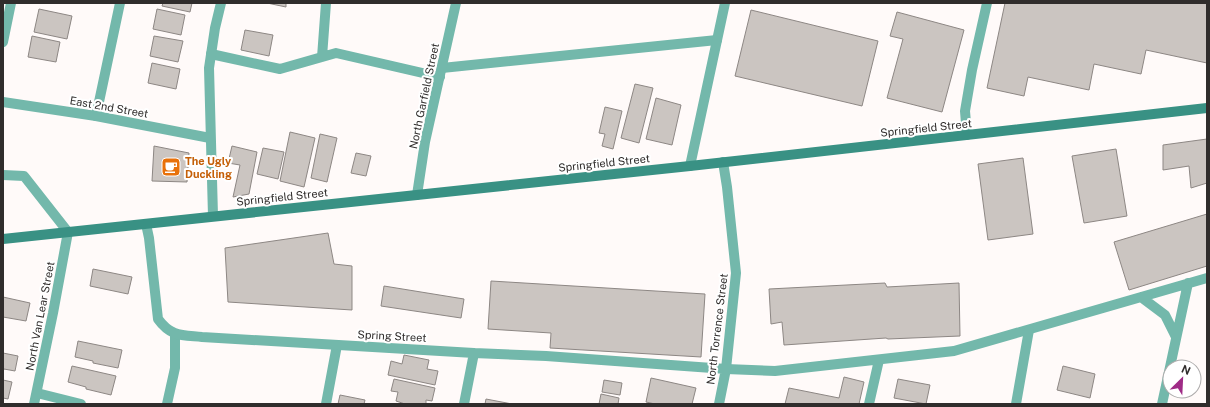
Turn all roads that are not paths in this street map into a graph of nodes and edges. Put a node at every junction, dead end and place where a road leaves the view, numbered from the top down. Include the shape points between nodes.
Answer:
1 (11, 3) edge
2 (120, 3) edge
3 (221, 3) edge
4 (326, 3) edge
5 (456, 3) edge
6 (725, 3) edge
7 (987, 3) edge
8 (717, 40) junction
9 (3, 42) edge
10 (211, 54) junction
11 (322, 57) junction
12 (441, 72) junction
13 (3, 102) edge
14 (1207, 108) edge
15 (96, 116) junction
16 (967, 135) junction
17 (210, 138) junction
18 (723, 162) junction
19 (690, 166) junction
20 (3, 176) edge
21 (417, 195) junction
22 (213, 216) junction
23 (146, 224) junction
24 (68, 232) junction
25 (3, 239) edge
26 (1207, 278) edge
27 (1188, 283) junction
28 (1141, 297) junction
29 (1029, 330) junction
30 (175, 334) junction
31 (1176, 337) junction
32 (337, 345) junction
33 (474, 353) junction
34 (1172, 359) edge
35 (879, 360) junction
36 (726, 369) junction
37 (36, 394) junction
38 (34, 404) edge
39 (81, 404) edge
40 (167, 404) edge
41 (326, 404) edge
42 (464, 404) edge
43 (719, 404) edge
44 (869, 404) edge
45 (1016, 404) edge

1 - 9 street
2 - 15 street
3 - 10 street
4 - 11 street
5 - 12 street, North Garfield Street
6 - 8 street
7 - 16 street via 965,111
8 - 12 street
8 - 19 street
10 - 11 street via 280,69
10 - 17 street
11 - 12 street via 336,54
12 - 21 street, North Garfield Street via 425,142
13 - 15 street, East 2nd Street
14 - 16 street, Springfield Street
15 - 17 street, East 2nd Street
16 - 18 street, Springfield Street
17 - 22 street
18 - 19 street, Springfield Street
18 - 36 street, North Torrence Street via 736,273
19 - 21 street, Springfield Street
20 - 24 street via 24,176
21 - 22 street, Springfield Street
22 - 23 street, Springfield Street
23 - 24 street, Springfield Street
23 - 30 street via 158,319 164,328
24 - 25 street, Springfield Street
24 - 37 street, North Van Lear Street
26 - 27 street, Spring Street
27 - 28 street, Spring Street
27 - 31 street
28 - 29 street, Spring Street
28 - 31 street via 1165,315
29 - 35 street, Spring Street via 954,351
29 - 45 street
30 - 32 street, Spring Street
30 - 40 street via 175,368
31 - 34 street
32 - 33 street, Spring Street
32 - 41 street
33 - 36 street, Spring Street
33 - 42 street
35 - 36 street, Spring Street via 775,371
35 - 44 street
36 - 43 street, North Torrence Street
37 - 38 street, North Van Lear Street
37 - 39 street

